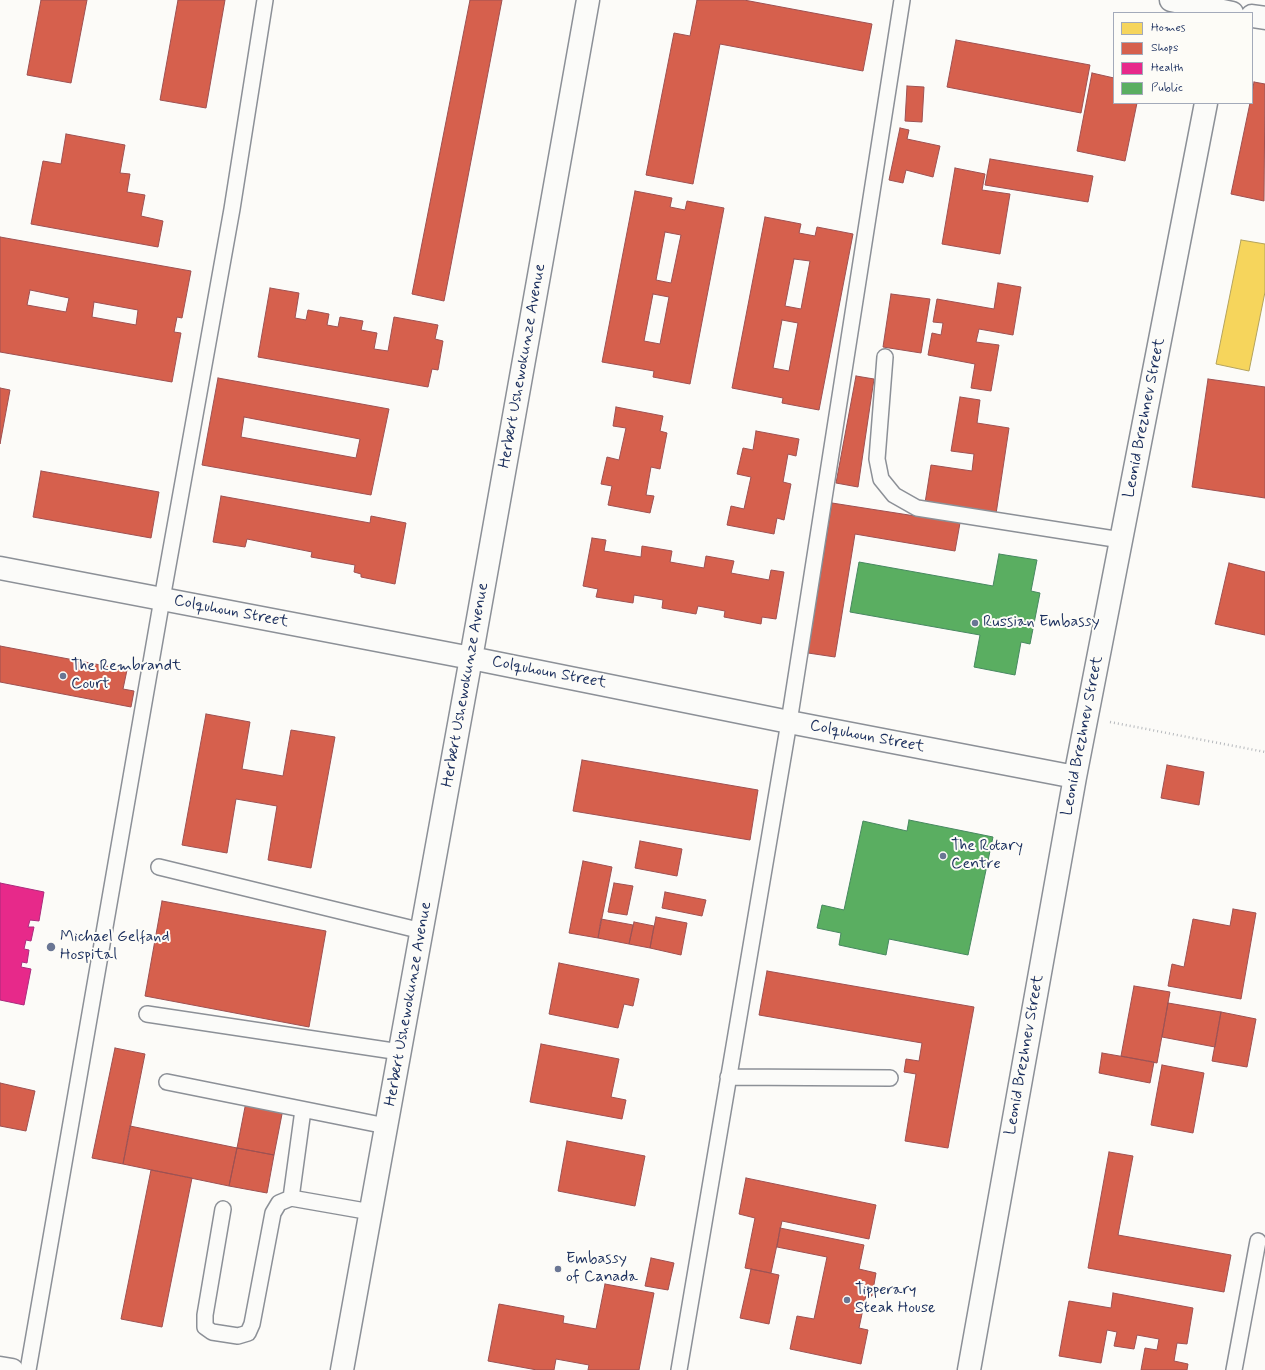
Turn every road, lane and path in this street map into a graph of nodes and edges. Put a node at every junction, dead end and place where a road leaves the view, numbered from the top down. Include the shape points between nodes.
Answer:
1 (265, 0) edge
2 (588, 0) edge
3 (902, 0) edge
4 (1171, 0) edge
5 (1226, 9) edge
6 (1253, 16) edge
7 (1265, 18) edge
8 (1206, 104) edge
9 (885, 357) dead end
10 (1121, 540) junction
11 (0, 568) edge
12 (162, 599) junction
13 (471, 658) junction
14 (1086, 718) junction
15 (789, 722) junction
16 (1265, 752) edge
17 (1075, 777) junction
18 (159, 867) dead end
19 (422, 931) junction
20 (147, 1014) dead end
21 (400, 1052) junction
22 (728, 1077) junction
23 (890, 1078) dead end
24 (167, 1082) dead end
25 (303, 1110) junction
26 (386, 1126) junction
27 (291, 1198) junction
28 (223, 1209) dead end
29 (371, 1212) junction
30 (1258, 1241) dead end
31 (0, 1368) edge
32 (12, 1370) edge
33 (28, 1370) edge
34 (342, 1370) edge
35 (679, 1370) edge
36 (969, 1370) edge
37 (1234, 1370) edge

1 - 12 lane via 232,209
2 - 13 street, Herbert Ushewokunze Avenue
3 - 15 lane
4 - 5 street
6 - 7 street
8 - 10 street, Leonid Brezhnev Street
9 - 10 lane via 877,459 881,479 894,495 917,508
10 - 14 street, Leonid Brezhnev Street
11 - 12 street, Colquhoun Street
12 - 13 street, Colquhoun Street
12 - 33 lane
13 - 15 street, Colquhoun Street
13 - 19 street, Herbert Ushewokunze Avenue
14 - 16 path
14 - 17 street, Leonid Brezhnev Street
15 - 17 street, Colquhoun Street
15 - 22 lane
17 - 36 street, Leonid Brezhnev Street
18 - 19 lane
19 - 21 street, Herbert Ushewokunze Avenue
20 - 21 lane
21 - 26 street, Herbert Ushewokunze Avenue
22 - 23 lane
22 - 35 lane
24 - 25 lane
25 - 26 lane
25 - 27 lane
26 - 29 street, Herbert Ushewokunze Avenue
27 - 28 lane via 279,1203 273,1213 252,1324 248,1333 238,1336 212,1332 205,1327
27 - 29 lane
29 - 34 street, Herbert Ushewokunze Avenue
30 - 37 lane
31 - 32 street

